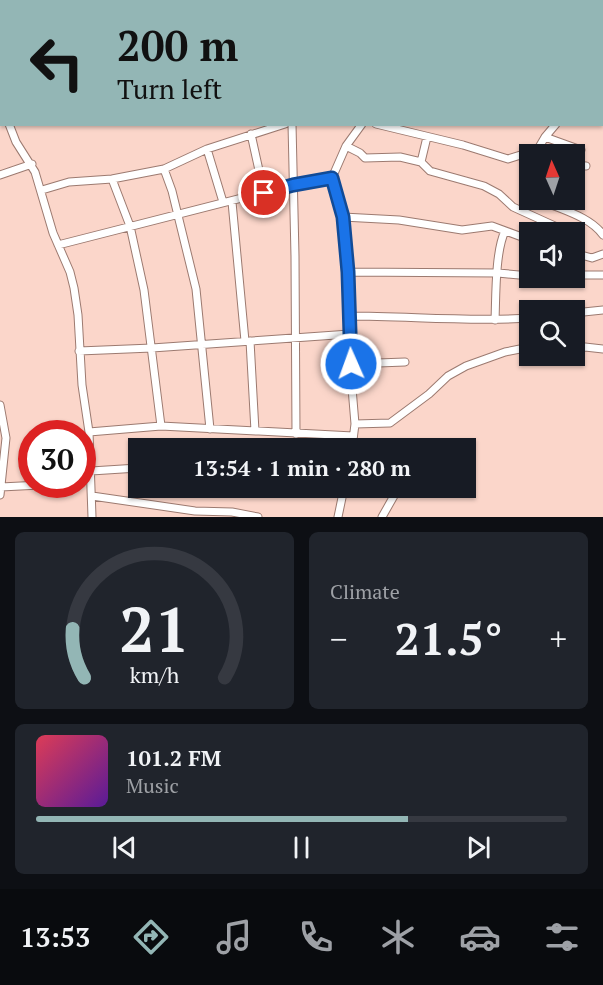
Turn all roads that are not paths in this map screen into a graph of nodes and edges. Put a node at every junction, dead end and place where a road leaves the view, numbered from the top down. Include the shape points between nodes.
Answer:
1 (10, 126) edge
2 (278, 126) edge
3 (292, 126) edge
4 (361, 126) edge
5 (384, 126) edge
6 (554, 126) edge
7 (251, 134) junction
8 (544, 136) junction
9 (427, 137) junction
10 (540, 144) edge
11 (565, 144) edge
12 (346, 146) junction
13 (207, 149) junction
14 (519, 156) edge
15 (421, 162) junction
16 (32, 164) junction
17 (164, 169) junction
18 (0, 175) edge
19 (112, 178) junction
20 (332, 178) junction
21 (293, 185) junction
22 (42, 190) junction
23 (264, 193) junction
24 (232, 201) junction
25 (223, 202) junction
26 (563, 210) edge
27 (177, 216) junction
28 (343, 217) junction
29 (546, 222) edge
30 (130, 226) junction
31 (506, 231) junction
32 (603, 235) edge
33 (519, 236) edge
34 (58, 245) junction
35 (603, 254) edge
36 (585, 256) edge
37 (348, 272) junction
38 (498, 273) junction
39 (519, 275) edge
40 (585, 275) edge
41 (603, 275) edge
42 (603, 310) edge
43 (585, 312) edge
44 (349, 316) junction
45 (519, 319) edge
46 (495, 320) junction
47 (350, 334) junction
48 (294, 338) junction
49 (248, 341) junction
50 (201, 345) junction
51 (585, 347) edge
52 (152, 348) junction
53 (519, 349) edge
54 (603, 349) edge
55 (79, 351) junction
56 (405, 362) dead end
57 (351, 364) junction
58 (0, 405) edge
59 (88, 420) edge
60 (2, 424) edge
61 (355, 424) junction
62 (161, 426) junction
63 (210, 429) junction
64 (96, 431) edge
65 (255, 431) junction
66 (296, 434) junction
67 (353, 436) joint
68 (2, 454) edge
69 (128, 469) edge
70 (96, 471) edge
71 (18, 489) edge
72 (1, 491) edge
73 (96, 497) edge
74 (92, 498) edge
75 (342, 498) edge
76 (393, 498) edge
77 (92, 517) edge
78 (258, 517) edge
79 (338, 517) edge
80 (382, 517) edge

1 - 16 street
2 - 7 street
3 - 21 street
4 - 12 street
5 - 9 street
6 - 8 street
7 - 13 street
7 - 23 street
8 - 10 street
8 - 11 street
9 - 14 street via 508,159
9 - 15 street
12 - 15 street via 365,159 400,157
12 - 20 street
13 - 17 street
13 - 25 street
15 - 29 street via 430,171 484,186 513,207
16 - 18 street
16 - 22 street
17 - 19 street
17 - 27 street
19 - 22 street via 69,182
19 - 30 street
20 - 21 street
20 - 28 street
21 - 23 street
21 - 48 street
22 - 34 street
23 - 24 street
24 - 25 street
24 - 49 street
25 - 27 street
26 - 32 street via 596,227
27 - 30 street
27 - 50 street via 196,289
28 - 31 street via 399,220 462,230 492,226
28 - 37 street
30 - 34 street
30 - 52 street
31 - 33 street
31 - 38 street
34 - 55 street via 74,288
35 - 36 street
37 - 38 street
37 - 44 street
38 - 39 street
38 - 46 street
40 - 41 street
42 - 43 street
44 - 46 street
44 - 47 street
45 - 46 street
47 - 48 street
47 - 57 street
48 - 49 street
48 - 66 street
49 - 50 street
49 - 65 street
50 - 52 street
50 - 63 street
51 - 54 street
52 - 55 street
52 - 62 street
53 - 61 street via 448,376 390,423
55 - 59 street
56 - 57 street
57 - 61 street
58 - 60 street
60 - 68 street
61 - 67 street
62 - 63 street
62 - 64 street
63 - 65 street
65 - 66 street
66 - 67 street
68 - 72 street
69 - 70 street
71 - 72 street
73 - 78 street
74 - 77 street
75 - 79 street
76 - 80 street

